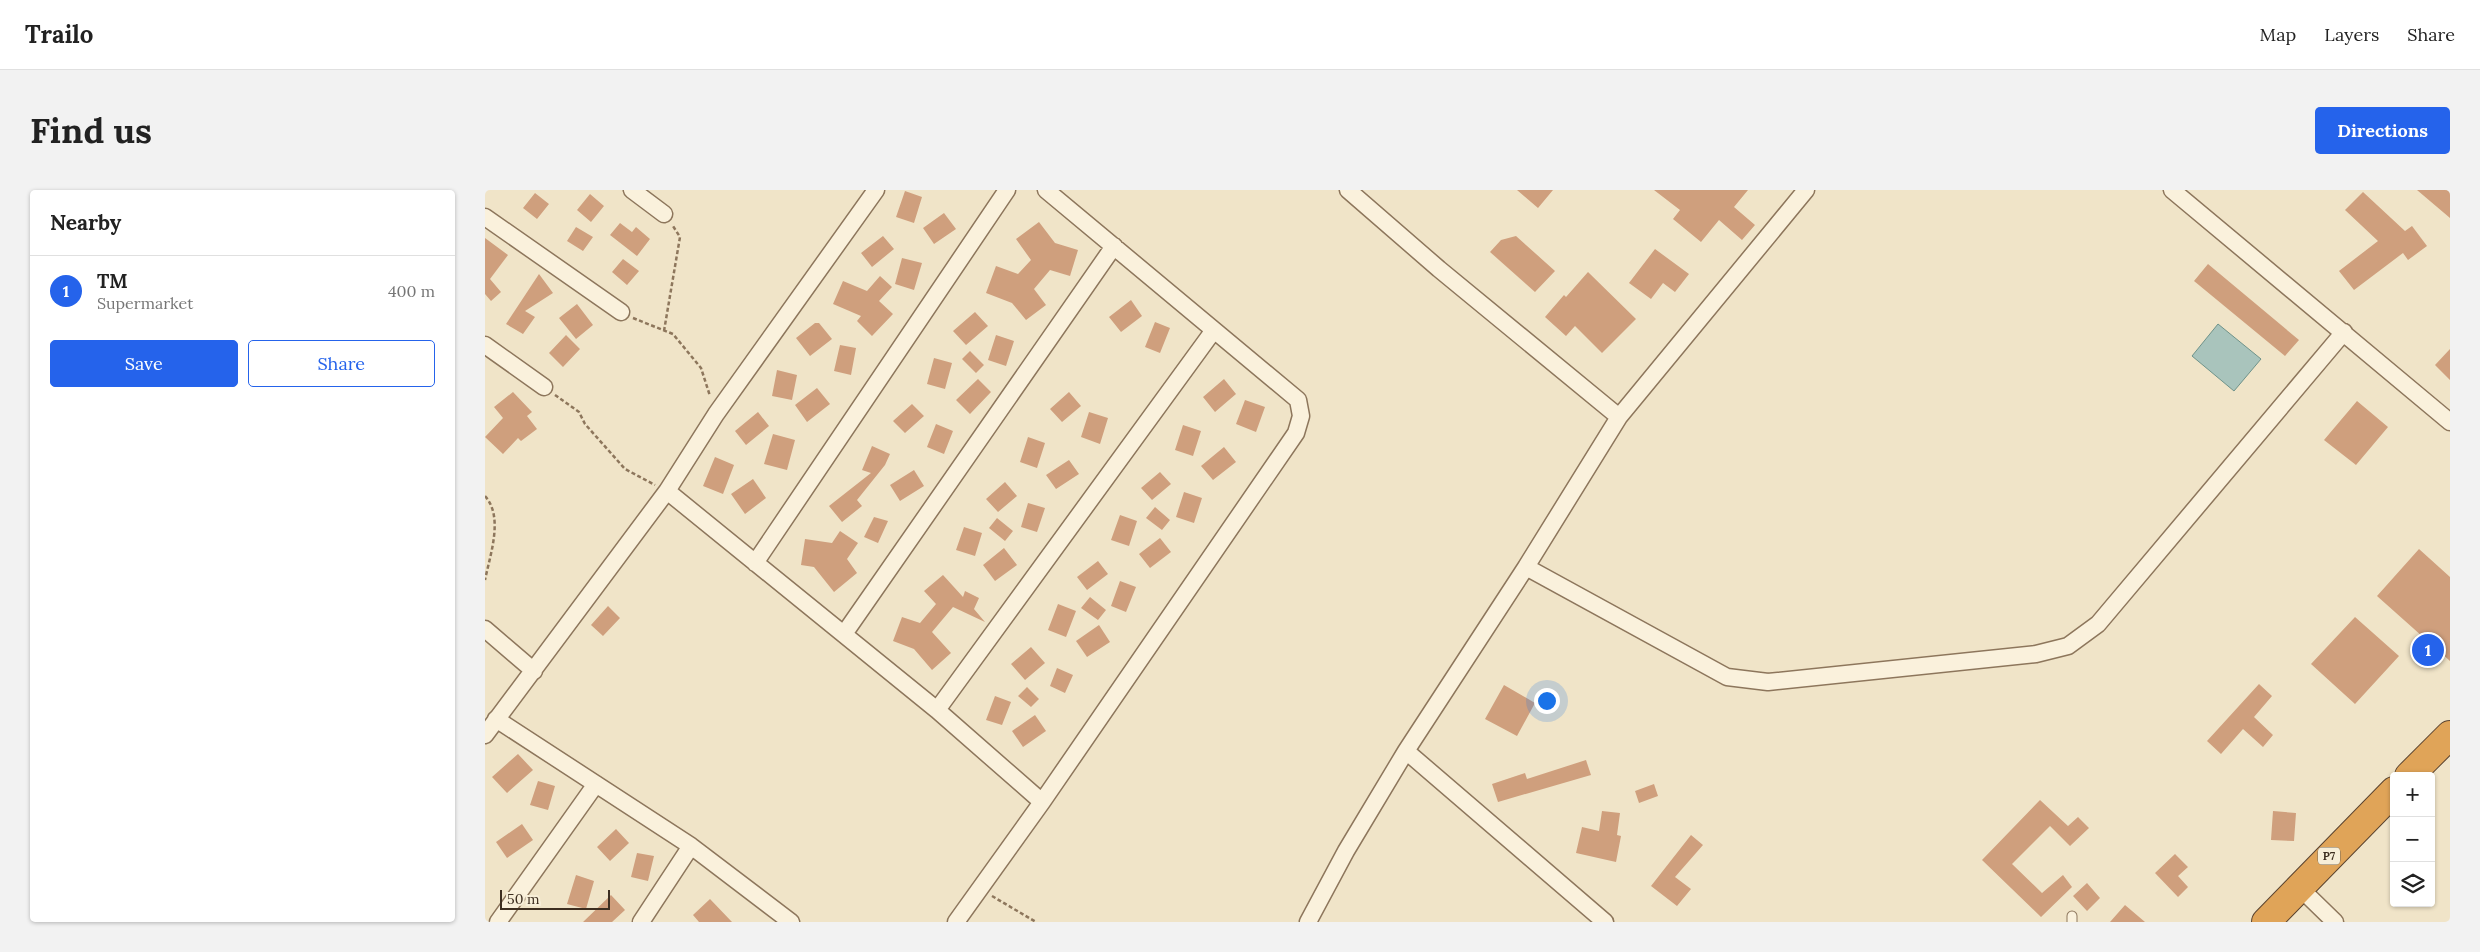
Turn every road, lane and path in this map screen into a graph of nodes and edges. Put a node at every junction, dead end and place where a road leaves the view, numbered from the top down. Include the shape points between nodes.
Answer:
1 (632, 190) edge
2 (876, 190) edge
3 (1007, 190) edge
4 (1046, 190) edge
5 (1348, 190) edge
6 (1806, 190) edge
7 (2172, 190) edge
8 (664, 214) joint
9 (485, 217) edge
10 (1114, 246) junction
11 (621, 312) joint
12 (1214, 330) junction
13 (664, 331) junction
14 (2344, 332) junction
15 (485, 345) edge
16 (544, 388) joint
17 (716, 414) junction
18 (1619, 417) junction
19 (2450, 422) edge
20 (667, 491) junction
21 (485, 496) edge
22 (755, 563) junction
23 (1526, 567) junction
24 (485, 580) edge
25 (485, 629) edge
26 (843, 634) junction
27 (534, 671) junction
28 (937, 710) junction
29 (496, 719) junction
30 (485, 735) edge
31 (2450, 735) edge
32 (1406, 751) junction
33 (2413, 772) edge
34 (596, 784) junction
35 (2390, 795) edge
36 (1042, 802) junction
37 (691, 846) junction
38 (979, 887) junction
39 (2299, 887) junction
40 (498, 922) edge
41 (641, 922) edge
42 (791, 922) edge
43 (955, 922) edge
44 (1036, 922) edge
45 (1307, 922) edge
46 (1605, 922) edge
47 (2266, 922) edge
48 (2335, 922) edge

1 - 8 street
2 - 17 street
3 - 22 street
4 - 10 street
5 - 18 street
6 - 18 street
7 - 14 street
8 - 13 path via 681,237
9 - 11 street
10 - 12 street
10 - 26 street
11 - 13 path
12 - 28 street
12 - 36 street via 1298,400 1301,416 1296,433
13 - 17 path via 673,334 701,368
14 - 19 street
14 - 23 street via 2098,624 2068,646 2036,654 1767,682 1727,677
15 - 16 street
16 - 20 path via 579,412 585,424 625,469
17 - 20 street
18 - 23 street
20 - 22 street
20 - 27 street
21 - 24 path via 496,523
22 - 26 street
23 - 32 street
25 - 27 street
26 - 28 street
27 - 29 street
28 - 36 street
29 - 30 street
29 - 34 street
31 - 33 highway
32 - 45 street
32 - 46 street
34 - 37 street
34 - 40 street
35 - 39 highway, P7
36 - 38 street
37 - 41 street
37 - 42 street
38 - 43 street
38 - 44 path
39 - 47 highway, P7
39 - 48 street

